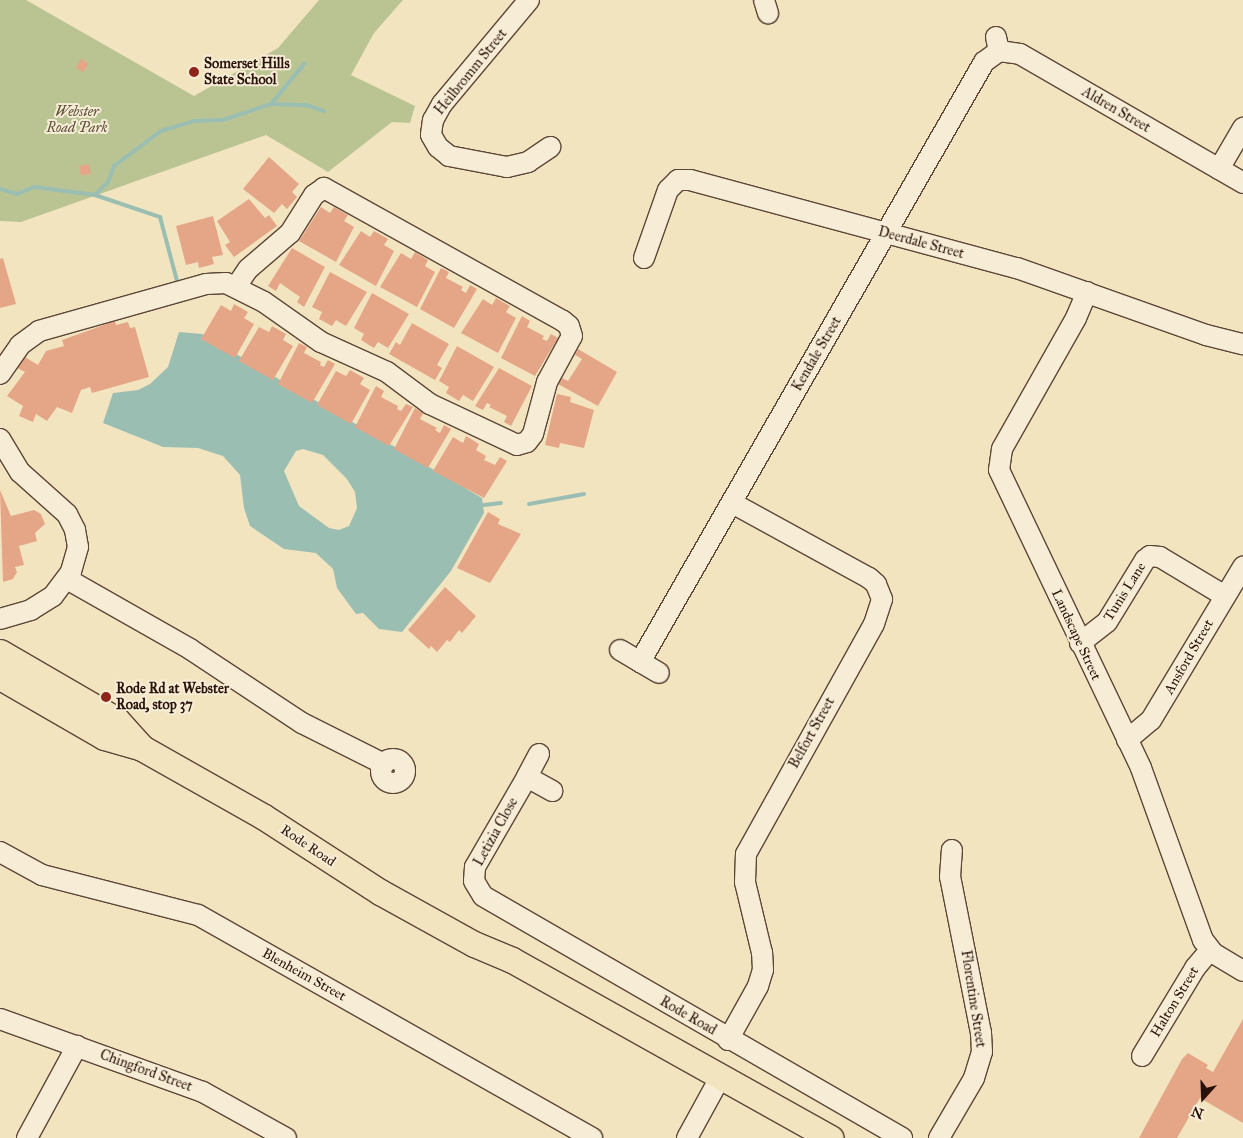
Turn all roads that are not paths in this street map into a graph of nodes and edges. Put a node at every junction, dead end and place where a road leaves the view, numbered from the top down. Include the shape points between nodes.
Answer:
1 (529, 0) edge
2 (998, 44) joint
3 (1243, 128) edge
4 (550, 148) dead end
5 (1219, 169) junction
6 (1243, 183) edge
7 (886, 234) junction
8 (644, 258) dead end
9 (236, 287) junction
10 (1087, 292) junction
11 (1243, 344) edge
12 (1, 368) edge
13 (0, 439) edge
14 (732, 503) junction
15 (1243, 567) edge
16 (67, 579) junction
17 (1225, 596) junction
18 (1, 616) edge
19 (1080, 643) junction
20 (620, 650) dead end
21 (0, 652) edge
22 (640, 662) junction
23 (659, 673) dead end
24 (0, 677) edge
25 (1127, 740) junction
26 (142, 748) junction
27 (539, 754) dead end
28 (384, 764) dead end
29 (527, 777) junction
30 (552, 790) dead end
31 (952, 850) dead end
32 (0, 852) edge
33 (477, 889) joint
34 (1210, 950) junction
35 (1243, 971) edge
36 (0, 1019) edge
37 (728, 1040) junction
38 (77, 1046) junction
39 (1142, 1056) dead end
40 (717, 1083) junction
41 (27, 1138) edge
42 (286, 1138) edge
43 (592, 1138) edge
44 (687, 1138) edge
45 (797, 1138) edge
46 (831, 1138) edge
47 (902, 1138) edge
48 (939, 1138) edge

1 - 4 street, Heilbromm Street via 442,104 433,120 431,135 449,156 508,167 528,162
2 - 5 street, Aldren Street
2 - 7 street, Kendale Street via 984,62
3 - 5 street
5 - 6 street, Aldren Street
7 - 8 street, Deerdale Street via 682,179 674,182 666,194
7 - 10 street, Deerdale Street via 1017,268
7 - 14 street, Kendale Street
9 - 9 street via 281,312 321,342 387,372 430,404 517,445 527,442 533,434 548,382 572,336 569,326 563,321 324,188 314,195 290,233 248,269
9 - 12 street via 213,283 39,331 20,345
10 - 11 street, Deerdale Street
10 - 19 street, Landscape Street via 1076,318 1002,449 998,465
13 - 16 street via 20,472 71,521 78,547
14 - 22 street, Kendale Street
14 - 37 street, Belfort Street via 869,578 876,584 882,598 874,624 746,854 745,882 763,970 758,986
15 - 17 street, Ansford Street
16 - 18 street via 46,602 31,610
16 - 28 street via 190,649 302,723
17 - 19 street, Tunis Lane via 1160,557 1150,556 1107,622
17 - 25 street, Ansford Street via 1151,720
19 - 25 street, Landscape Street
20 - 22 street
21 - 26 main road, Rode Road via 117,720
22 - 23 street
24 - 26 main road, Rode Road via 104,737
25 - 34 street, Landscape Street via 1153,799 1201,937
26 - 40 main road, Rode Road via 281,828 365,883 474,944 512,960
27 - 29 street, Letizia Close
29 - 30 street
29 - 33 street, Letizia Close via 475,867
31 - 48 street, Florentine Street via 950,877 982,1052 974,1078
32 - 43 street, Blenheim Street via 42,875 198,915
33 - 37 street, Rode Road via 486,899
34 - 35 street, Landscape Street
34 - 39 street, Halton Street via 1195,968
36 - 38 street, Chingford Street
37 - 47 street, Rode Road
38 - 41 street
38 - 42 street, Chingford Street via 203,1092
40 - 44 street
40 - 45 main road, Rode Road
40 - 46 main road, Rode Road

